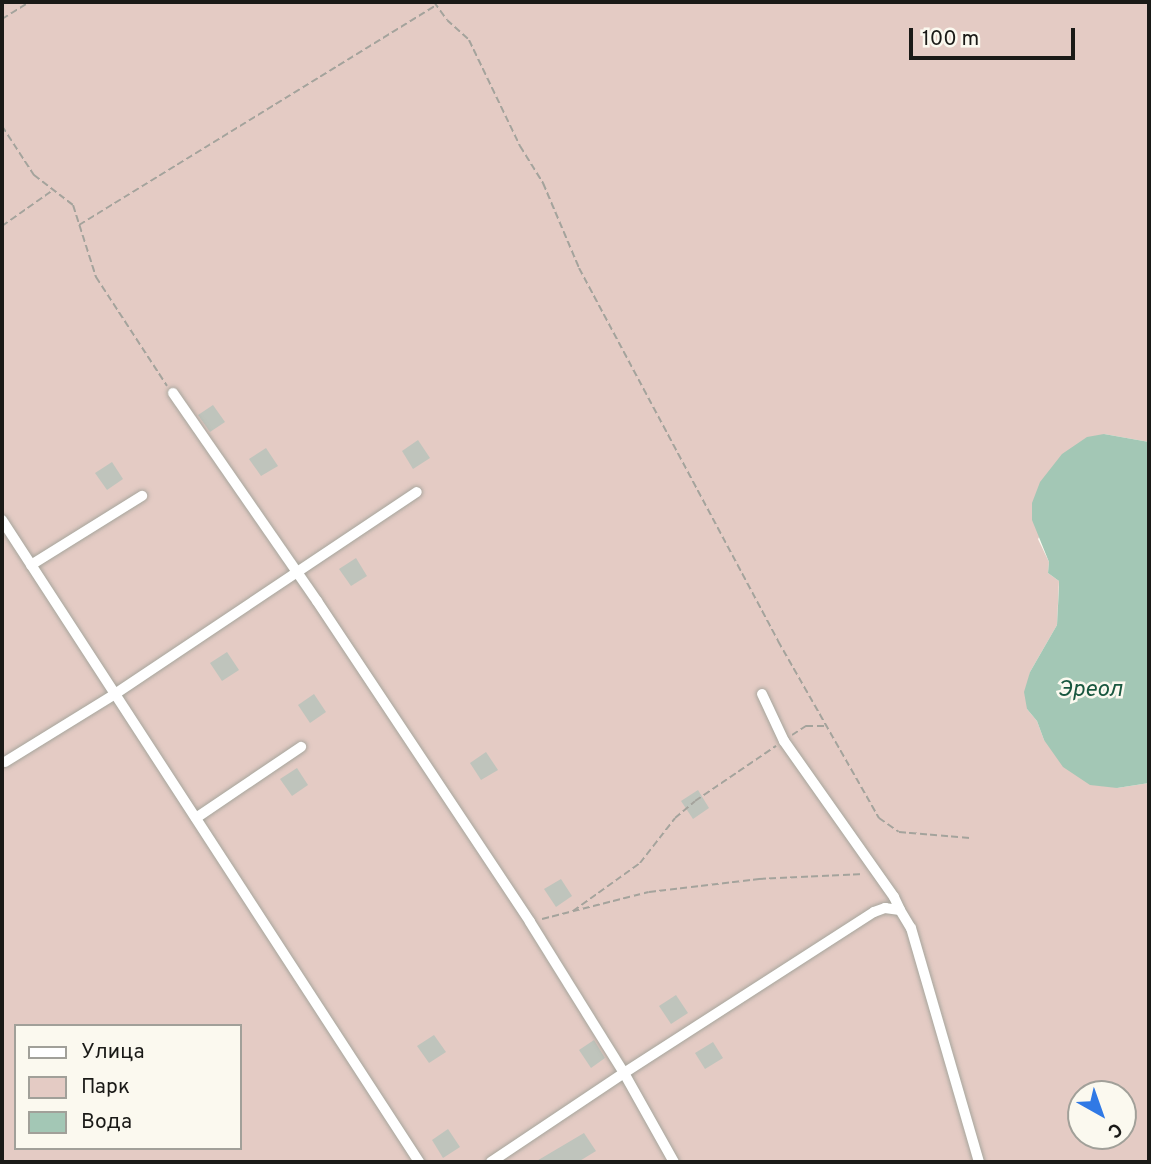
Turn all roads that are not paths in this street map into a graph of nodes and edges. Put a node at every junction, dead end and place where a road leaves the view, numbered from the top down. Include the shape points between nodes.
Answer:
1 (173, 393) road end
2 (417, 492) dead end
3 (142, 496) dead end
4 (2, 520) edge
5 (32, 565) junction
6 (297, 572) junction
7 (115, 694) junction
8 (762, 694) dead end
9 (300, 747) dead end
10 (5, 762) dead end
11 (195, 818) junction
12 (900, 910) junction
13 (624, 1073) junction
14 (419, 1162) edge
15 (491, 1162) edge
16 (674, 1162) edge
17 (979, 1162) edge

1 - 6 lane
2 - 6 lane
3 - 5 lane
4 - 5 lane
5 - 7 lane
6 - 7 lane
6 - 13 lane via 530,922
7 - 10 lane
7 - 11 lane
8 - 12 lane via 784,741
9 - 11 lane
11 - 14 lane
12 - 13 lane via 874,912
12 - 17 lane via 911,928
13 - 15 lane
13 - 16 lane

